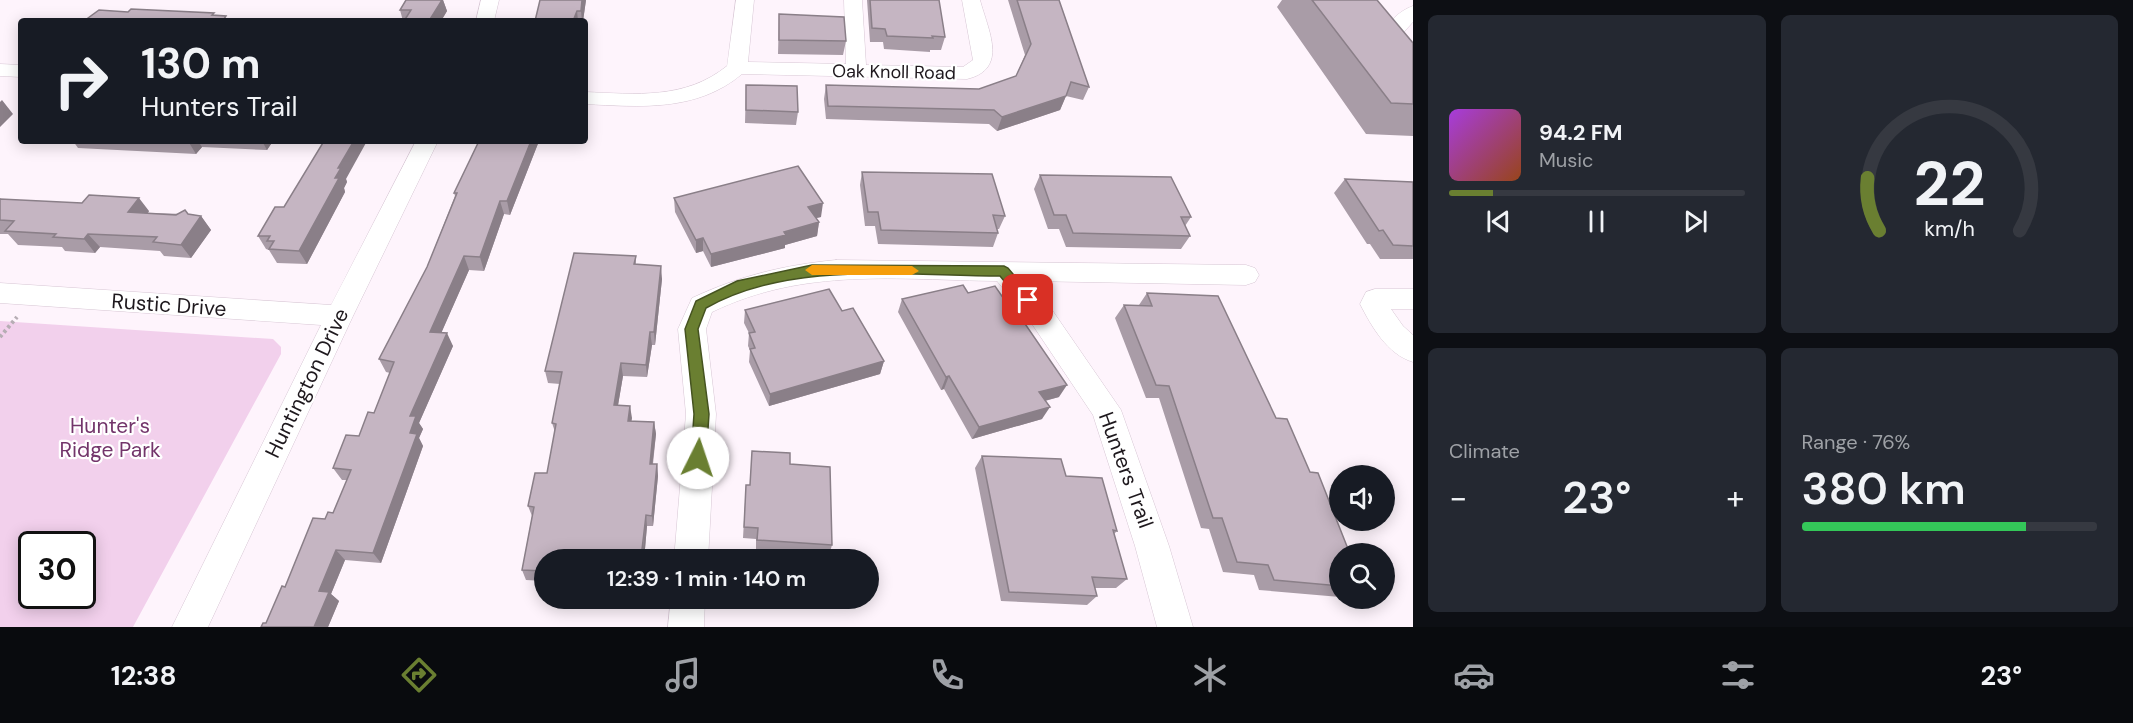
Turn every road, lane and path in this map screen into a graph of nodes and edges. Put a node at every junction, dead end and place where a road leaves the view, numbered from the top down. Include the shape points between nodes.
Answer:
1 (490, 0) edge
2 (745, 0) edge
3 (853, 0) edge
4 (971, 0) edge
5 (1413, 12) edge
6 (486, 18) edge
7 (1413, 62) edge
8 (737, 68) junction
9 (0, 70) edge
10 (18, 71) edge
11 (856, 71) junction
12 (588, 98) edge
13 (425, 144) edge
14 (1004, 271) junction
15 (1246, 275) dead end
16 (0, 293) edge
17 (1413, 299) edge
18 (339, 316) junction
19 (1413, 351) edge
20 (692, 549) edge
21 (687, 609) edge
22 (190, 627) edge
23 (686, 627) edge
24 (1175, 627) edge

1 - 6 street
2 - 8 street
3 - 11 street
4 - 11 street, Oak Knoll Road via 984,56 975,69 951,74
5 - 7 street via 1391,36
8 - 11 street, Oak Knoll Road
8 - 12 street via 723,82 674,99
9 - 10 street
13 - 18 street, Huntington Drive
14 - 15 street
14 - 20 street via 812,270 737,286 701,304 692,329 701,414
14 - 24 street, Hunters Trail via 1047,323 1106,410
16 - 18 street, Rustic Drive
17 - 19 street via 1375,299 1373,304 1393,334
18 - 22 street, Huntington Drive
21 - 23 street

